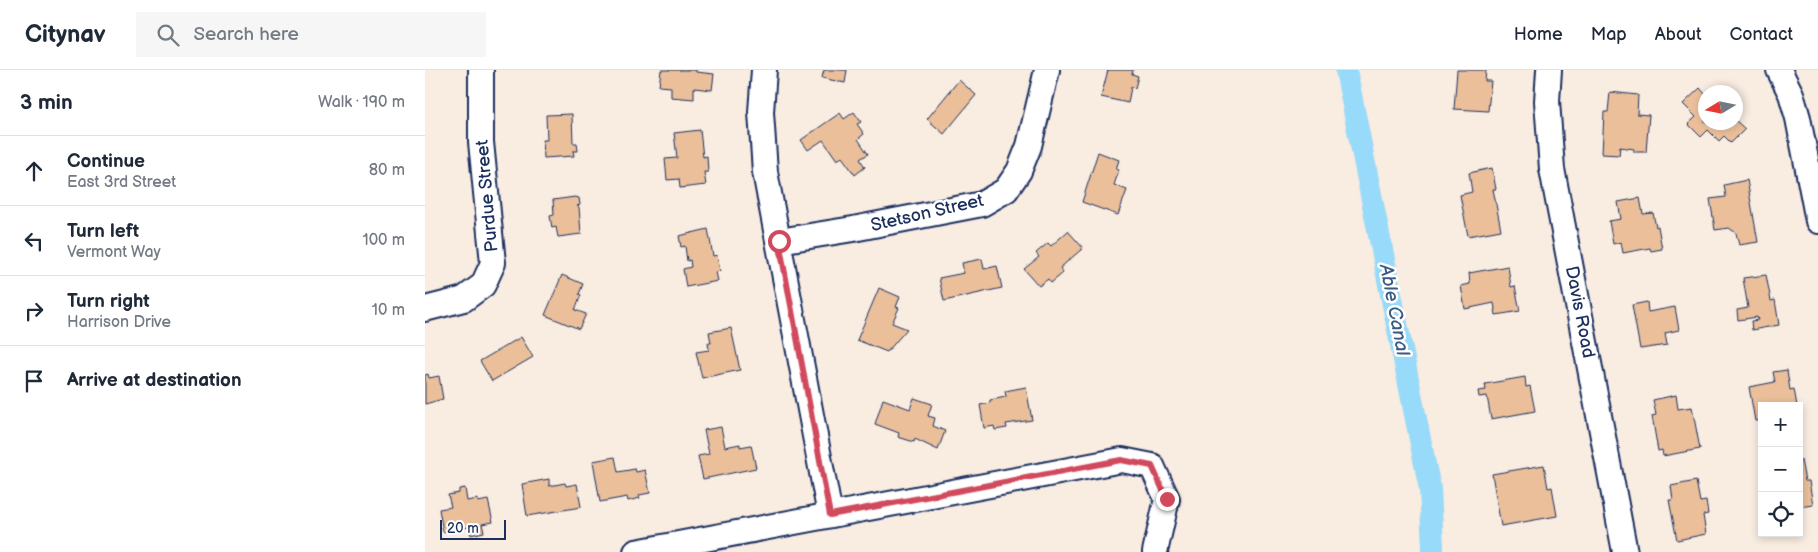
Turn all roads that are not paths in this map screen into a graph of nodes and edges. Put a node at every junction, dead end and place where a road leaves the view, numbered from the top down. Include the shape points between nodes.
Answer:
1 (481, 70) edge
2 (764, 70) edge
3 (1047, 70) edge
4 (1549, 70) edge
5 (1779, 70) edge
6 (1818, 221) edge
7 (779, 241) junction
8 (425, 309) edge
9 (830, 515) junction
10 (636, 552) edge
11 (1155, 552) edge
12 (1625, 552) edge

1 - 8 street, Purdue Street via 481,142 493,263 483,285 464,299
2 - 7 street via 761,112 765,172
3 - 7 street, Stetson Street via 1029,146 1019,171 1006,190 982,204
4 - 12 street, Davis Road via 1547,101 1552,169
5 - 6 street via 1798,118
7 - 9 street
9 - 10 street
9 - 11 street via 1121,460 1152,466 1167,499

